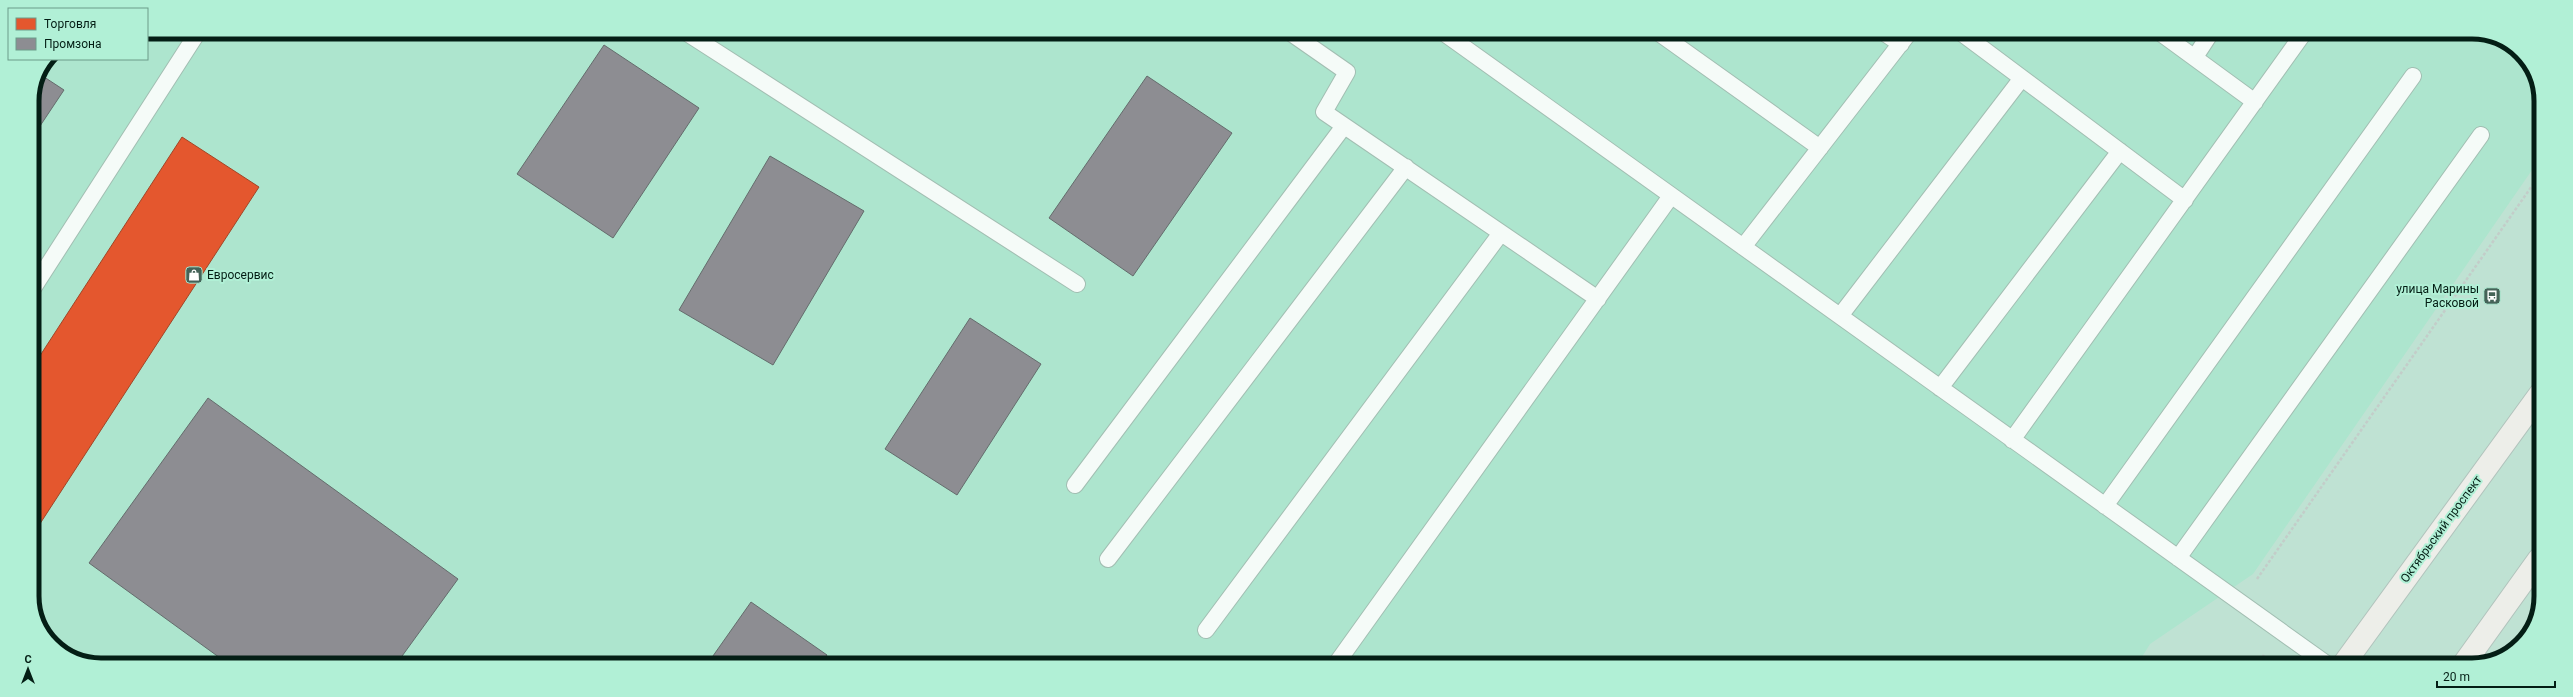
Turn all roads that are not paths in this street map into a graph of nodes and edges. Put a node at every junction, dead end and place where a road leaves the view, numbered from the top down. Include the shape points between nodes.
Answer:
1 (193, 39) edge
2 (696, 39) edge
3 (1300, 39) edge
4 (1452, 39) edge
5 (1666, 39) edge
6 (1904, 39) edge
7 (1970, 39) edge
8 (2169, 39) edge
9 (2207, 39) edge
10 (2299, 39) edge
11 (2195, 57) junction
12 (2413, 76) dead end
13 (2022, 78) junction
14 (2255, 102) junction
15 (1344, 126) junction
16 (2481, 135) dead end
17 (1820, 148) junction
18 (2120, 151) junction
19 (1406, 168) junction
20 (1671, 196) junction
21 (2184, 200) junction
22 (1501, 233) junction
23 (1743, 248) junction
24 (39, 279) edge
25 (1077, 284) dead end
26 (1598, 299) junction
27 (1840, 316) junction
28 (1940, 388) junction
29 (2534, 402) edge
30 (2012, 440) junction
31 (1075, 485) dead end
32 (2105, 506) junction
33 (2178, 558) junction
34 (1108, 560) dead end
35 (2534, 566) edge
36 (1206, 630) dead end
37 (1340, 658) edge
38 (2318, 658) edge
39 (2347, 658) edge
40 (2468, 658) edge

1 - 24 lane
2 - 25 lane
3 - 15 lane via 1347,72 1324,112
4 - 20 lane
5 - 17 lane
6 - 17 lane
7 - 13 lane
8 - 11 lane
9 - 11 lane
10 - 14 lane
11 - 14 lane
12 - 32 lane
13 - 18 lane
13 - 27 lane
14 - 21 lane
15 - 19 lane
15 - 31 lane
16 - 33 lane
17 - 23 lane
18 - 21 lane
18 - 28 lane
19 - 22 lane
19 - 34 lane
20 - 23 lane
20 - 26 lane
21 - 30 lane
22 - 26 lane
22 - 36 lane
23 - 27 lane
26 - 37 lane
27 - 28 lane
28 - 30 lane
29 - 39 main road, Октябрьский проспект
30 - 32 lane
32 - 33 lane
33 - 38 lane
35 - 40 main road

